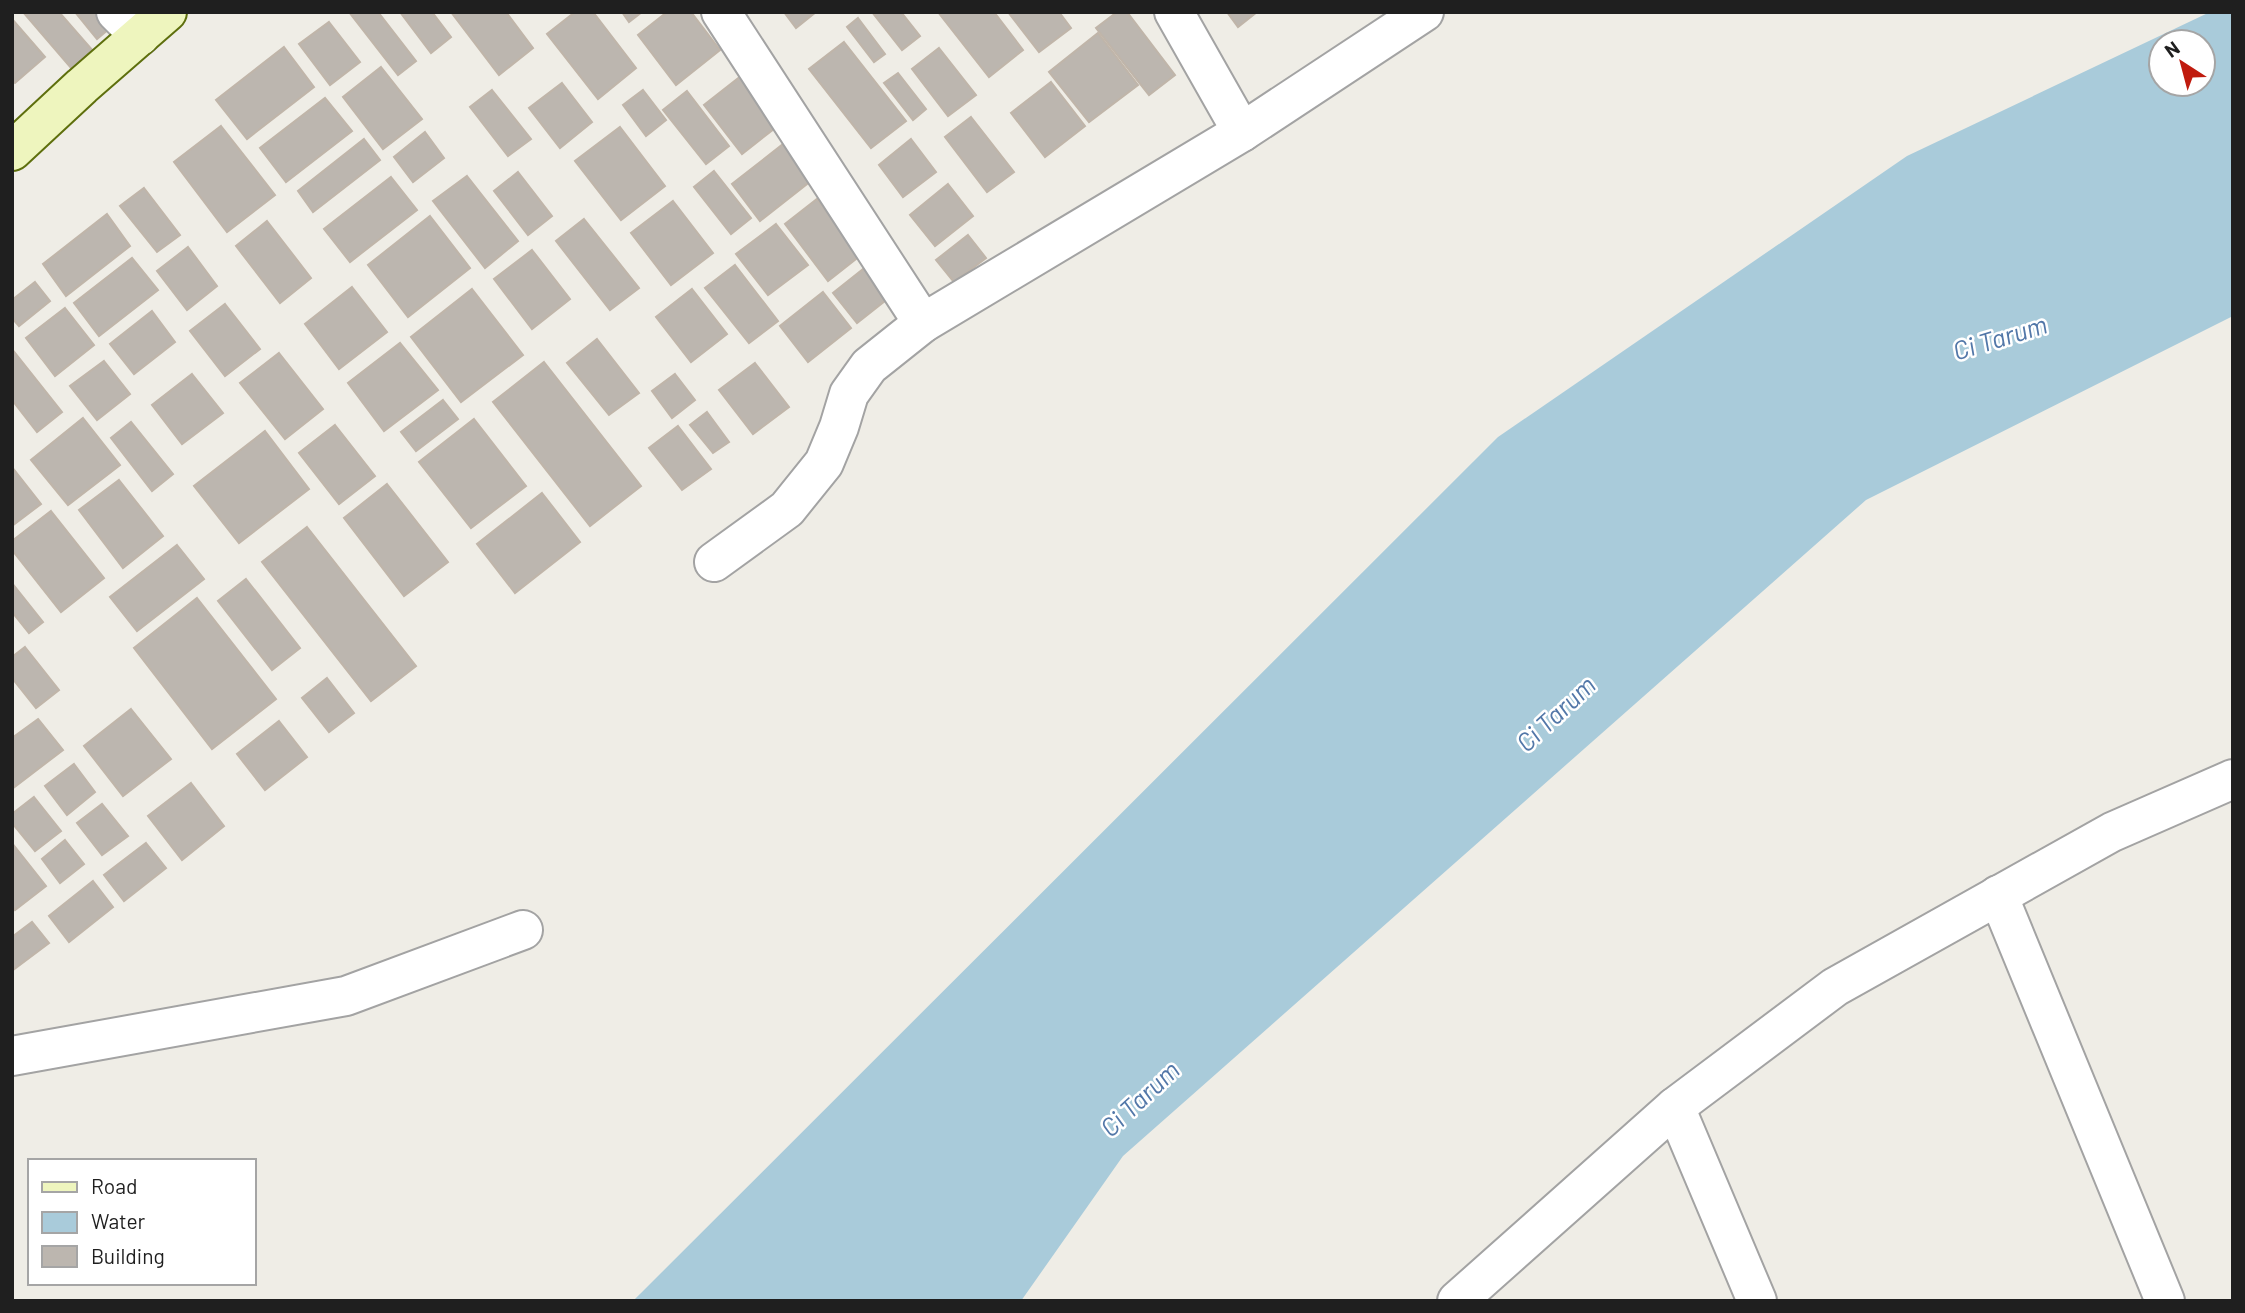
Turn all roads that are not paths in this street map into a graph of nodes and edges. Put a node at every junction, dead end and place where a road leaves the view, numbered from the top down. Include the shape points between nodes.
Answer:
1 (721, 12) edge
2 (1174, 12) edge
3 (1424, 12) edge
4 (141, 20) edge
5 (1242, 132) junction
6 (12, 151) edge
7 (923, 323) junction
8 (714, 562) dead end
9 (2233, 779) edge
10 (1998, 895) junction
11 (523, 930) dead end
12 (12, 1056) edge
13 (1675, 1107) junction
14 (1457, 1301) edge
15 (1757, 1301) edge
16 (2165, 1301) edge

1 - 7 street
2 - 5 street
3 - 5 street
4 - 6 main road
5 - 7 street
7 - 8 street via 869,366 849,394 824,463 787,509
9 - 10 street via 2112,832
10 - 13 street via 1835,987
10 - 16 street
11 - 12 street via 346,996
13 - 14 street
13 - 15 street

